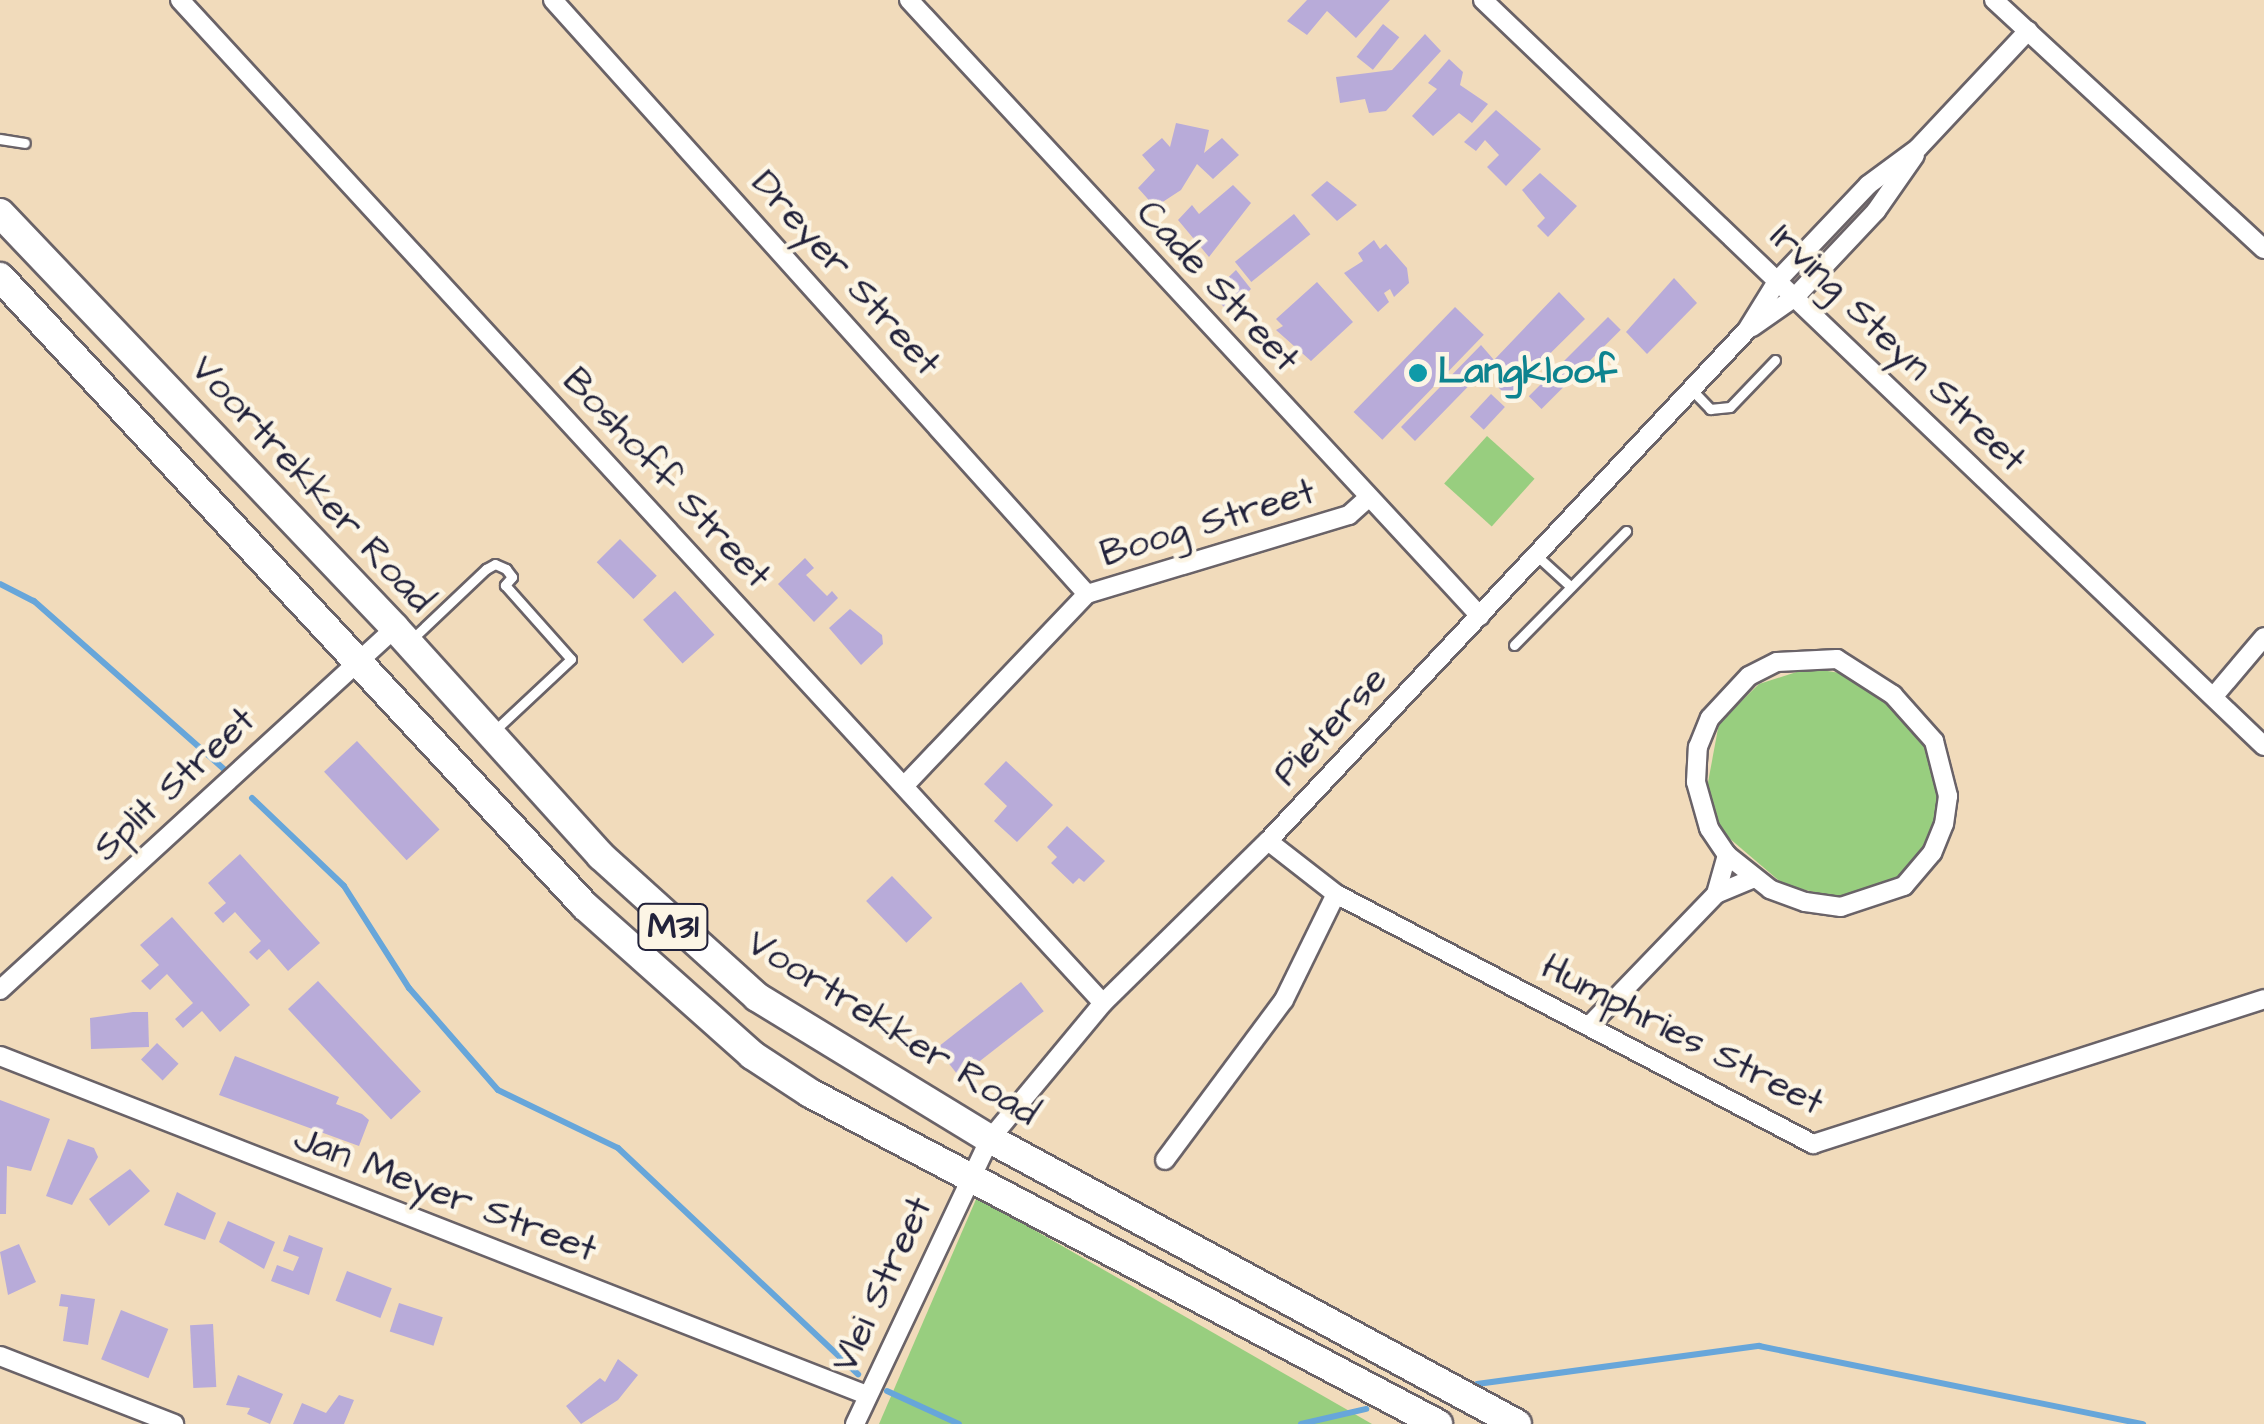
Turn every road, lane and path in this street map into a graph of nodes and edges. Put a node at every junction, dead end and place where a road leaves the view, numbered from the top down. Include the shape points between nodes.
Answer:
1 (180, 0) edge
2 (553, 0) edge
3 (909, 0) edge
4 (1484, 0) edge
5 (1994, 0) edge
6 (2024, 0) edge
7 (2021, 25) junction
8 (0, 139) edge
9 (26, 144) dead end
10 (1918, 148) junction
11 (0, 213) edge
12 (2264, 249) edge
13 (0, 278) edge
14 (1778, 280) junction
15 (1796, 297) junction
16 (1747, 330) junction
17 (1775, 360) dead end
18 (1691, 389) junction
19 (1368, 499) junction
20 (1626, 531) dead end
21 (1536, 555) junction
22 (1571, 587) junction
23 (1087, 594) junction
24 (1480, 616) junction
25 (402, 635) junction
26 (2264, 636) edge
27 (1514, 645) dead end
28 (359, 660) junction
29 (2214, 696) junction
30 (491, 734) junction
31 (2264, 746) edge
32 (904, 786) junction
33 (1268, 841) junction
34 (1727, 855) junction
35 (1754, 878) junction
36 (1336, 894) junction
37 (1716, 894) junction
38 (0, 990) edge
39 (2264, 999) edge
40 (1103, 1003) junction
41 (1589, 1026) junction
42 (0, 1056) edge
43 (990, 1139) junction
44 (1165, 1160) dead end
45 (971, 1174) junction
46 (0, 1356) edge
47 (867, 1396) junction
48 (174, 1424) edge
49 (855, 1424) edge
50 (1438, 1424) edge
51 (1517, 1424) edge

1 - 32 street, Boshoff Street
2 - 23 street, Dreyer Street
3 - 19 street, Cade Street
4 - 14 street, Irving Steyn Street
5 - 7 street
6 - 7 street, Pieterse
7 - 10 street, Pieterse
7 - 12 street
8 - 9 lane
10 - 14 street, Pieterse via 1868,185
10 - 15 street, Pieterse via 1876,211
11 - 25 main road, Voortrekker Road / M31
13 - 28 main road, Voortrekker Road / M31
14 - 15 street, Irving Steyn Street
14 - 16 street, Pieterse
15 - 16 street, Pieterse
15 - 29 street, Irving Steyn Street
16 - 18 street, Pieterse
17 - 18 lane via 1730,407 1710,408
18 - 21 street, Pieterse
19 - 23 street, Boog Street via 1348,515
19 - 24 street, Cade Street
20 - 22 lane
21 - 22 lane
21 - 24 street, Pieterse
22 - 27 lane
23 - 32 street, Boog Street
24 - 33 street, Pieterse
25 - 28 street, Split Street
25 - 30 main road, Voortrekker Road / M31
25 - 30 lane via 486,569 506,569 512,577 505,585 571,659
26 - 29 street
28 - 38 street, Split Street
28 - 45 main road, Voortrekker Road / M31 via 585,906 726,1034 810,1094
29 - 31 street, Irving Steyn Street
30 - 43 main road, Voortrekker Road / M31 via 601,856 757,997
32 - 40 street, Boshoff Street
33 - 36 street, Humphries Street
33 - 40 street, Pieterse
34 - 35 street
34 - 35 street via 1709,828 1696,782 1698,747 1728,695 1777,662 1806,657 1837,658 1893,695 1926,731 1944,767 1948,796 1932,853 1904,886 1841,906 1805,902
34 - 37 street
35 - 37 street
36 - 41 street, Humphries Street
36 - 44 street via 1284,1000
37 - 41 street
39 - 41 street, Humphries Street via 1813,1144
40 - 43 street, Pieterse
42 - 47 street, Jan Meyer Street
43 - 45 street, Pieterse
43 - 51 main road, Voortrekker Road / M31
45 - 47 street, Vlei Street
45 - 50 main road, Voortrekker Road / M31
46 - 48 street
47 - 49 street, Vlei Street

